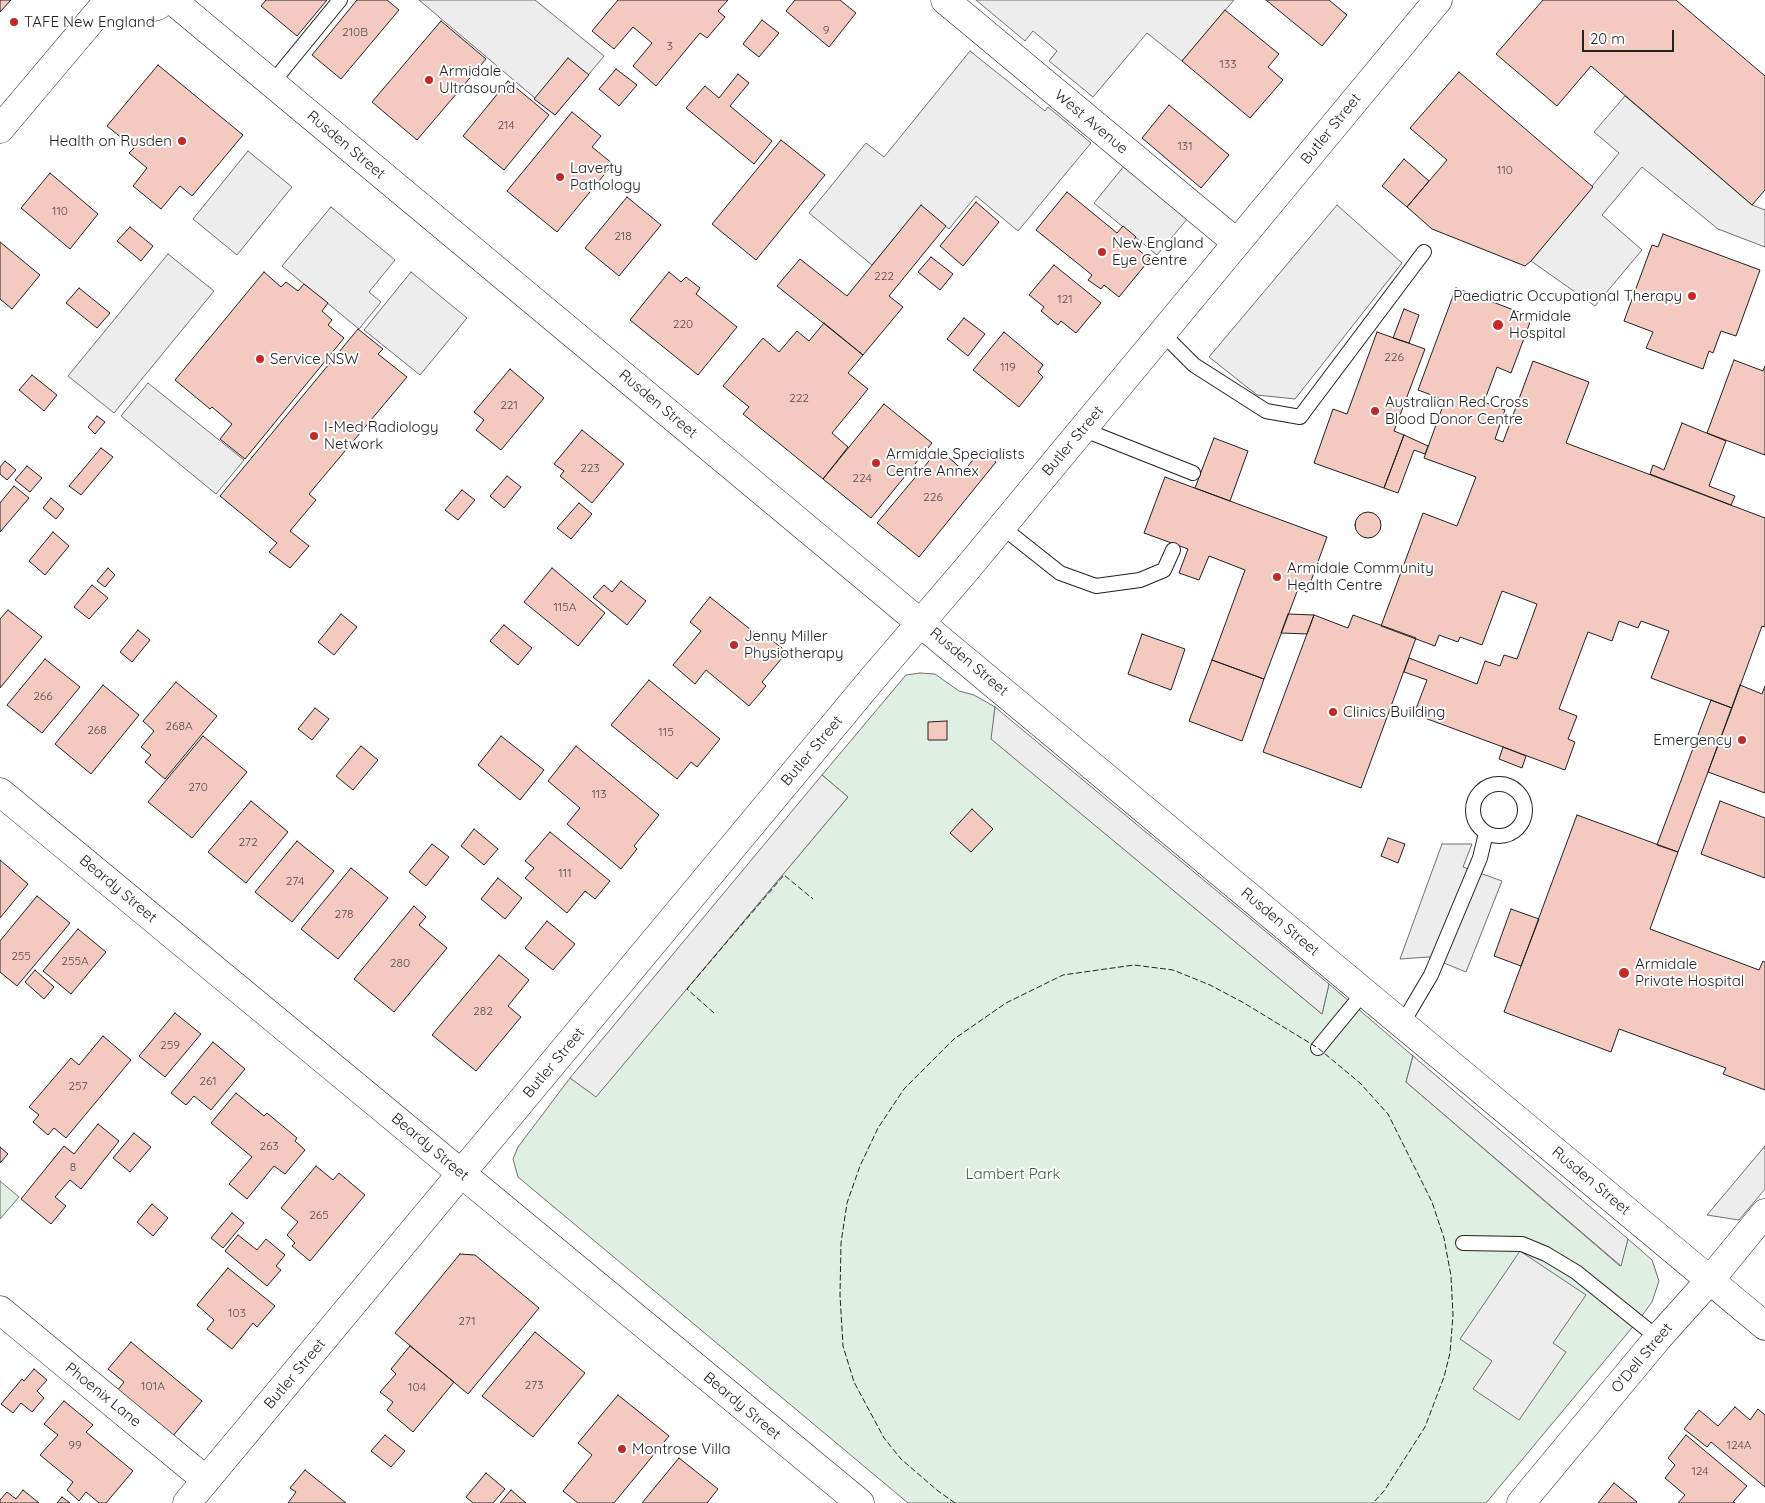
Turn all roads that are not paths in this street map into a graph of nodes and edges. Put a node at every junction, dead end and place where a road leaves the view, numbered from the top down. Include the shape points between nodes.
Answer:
1 (166, 0) edge
2 (172, 0) edge
3 (340, 0) edge
4 (945, 0) edge
5 (1438, 0) edge
6 (107, 1) edge
7 (272, 83) junction
8 (0, 129) edge
9 (1237, 243) junction
10 (1424, 252) dead end
11 (1162, 333) junction
12 (1082, 429) junction
13 (1193, 473) dead end
14 (1002, 527) junction
15 (1173, 550) dead end
16 (922, 623) junction
17 (0, 792) edge
18 (1486, 833) dead end
19 (1364, 992) junction
20 (1402, 1024) junction
21 (1318, 1048) dead end
22 (462, 1174) junction
23 (1765, 1213) edge
24 (1463, 1243) dead end
25 (1710, 1280) junction
26 (0, 1310) edge
27 (1765, 1326) edge
28 (1658, 1338) junction
29 (206, 1480) junction
30 (187, 1503) edge
31 (860, 1503) edge
32 (1521, 1503) edge

1 - 6 street via 136,12 120,10
2 - 7 street, Rusden Street
3 - 7 lane
4 - 9 street, West Avenue
5 - 9 street, Butler Street
6 - 8 street
7 - 16 street, Rusden Street
9 - 11 street, Butler Street
10 - 11 lane via 1300,417 1266,411 1194,364
11 - 12 street, Butler Street
12 - 13 lane
12 - 14 street, Butler Street
14 - 15 lane via 1060,573 1096,586 1140,580 1164,570
14 - 16 street, Butler Street
16 - 19 street, Rusden Street
16 - 22 street, Butler Street
17 - 22 street, Beardy Street
18 - 20 lane via 1480,858 1431,975
19 - 20 street, Rusden Street
19 - 21 lane
20 - 25 street, Rusden Street
22 - 29 street, Butler Street
22 - 31 street, Beardy Street
23 - 25 street, O'Dell Street
24 - 28 lane via 1522,1244 1546,1254 1576,1272
25 - 27 street, Rusden Street
25 - 28 street, O'Dell Street
26 - 29 street, Phoenix Lane
28 - 32 street, O'Dell Street
29 - 30 street, Butler Street

